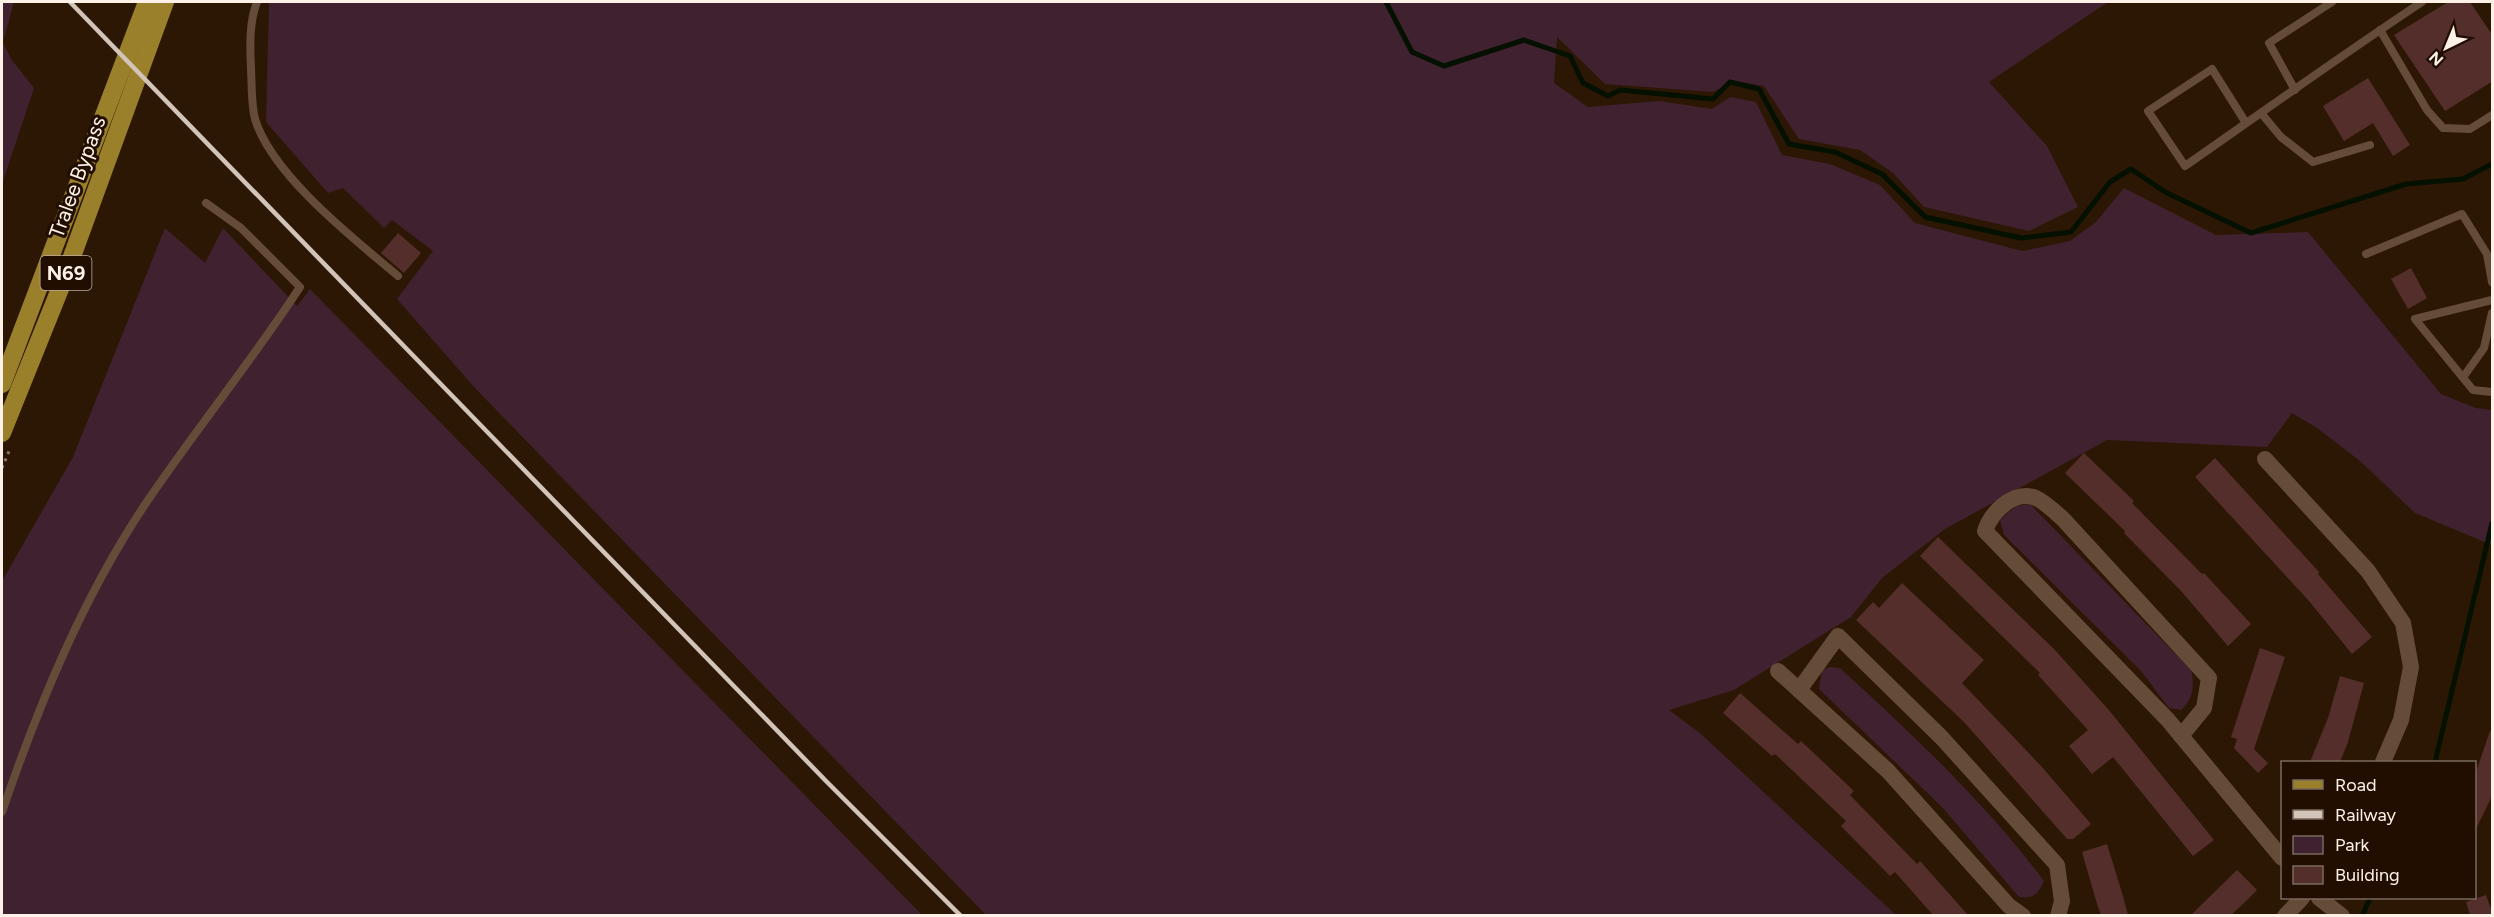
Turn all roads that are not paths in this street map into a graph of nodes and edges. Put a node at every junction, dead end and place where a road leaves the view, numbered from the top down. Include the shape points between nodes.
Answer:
1 (147, 2) edge
2 (165, 2) edge
3 (257, 2) edge
4 (2332, 2) edge
5 (2422, 2) edge
6 (2380, 30) junction
7 (2295, 90) junction
8 (2261, 113) junction
9 (2493, 115) edge
10 (2246, 123) junction
11 (2370, 145) dead end
12 (206, 203) dead end
13 (2366, 254) dead end
14 (398, 276) dead end
15 (2493, 282) edge
16 (2493, 300) edge
17 (2493, 313) edge
18 (2464, 376) junction
19 (2, 384) edge
20 (2493, 392) edge
21 (2, 434) edge
22 (2265, 459) dead end
23 (1778, 671) dead end
24 (1798, 690) junction
25 (2181, 736) junction
26 (2383, 761) edge
27 (2, 812) edge
28 (2281, 856) edge
29 (2300, 899) edge
30 (2322, 899) edge
31 (2023, 915) edge
32 (2058, 915) edge
33 (2285, 915) edge
34 (2342, 915) edge

1 - 19 main road, Tralee Bypass / N69
2 - 21 main road, Tralee Bypass / N69 via 62,284
3 - 14 lane via 250,49 252,86 255,118 267,148 328,217
4 - 7 lane via 2269,43
5 - 6 lane
6 - 7 lane
6 - 9 lane via 2427,110 2443,128 2470,129
7 - 8 lane
8 - 10 lane
8 - 11 lane via 2282,137 2313,162
10 - 10 lane via 2185,166 2148,111 2212,69
12 - 27 lane via 241,228 300,287 146,503 90,598 31,727
13 - 15 lane via 2462,214 2487,254
16 - 18 lane via 2415,319
17 - 18 lane via 2484,348
18 - 20 lane via 2473,390
22 - 26 street via 2368,571 2403,623 2411,667 2401,720
23 - 24 street
24 - 31 street via 1887,771 2009,906
24 - 32 street via 1838,636 1942,738 2057,865 2062,901
25 - 25 street via 1985,531 1990,515 2016,497 2035,498 2054,512 2209,678 2204,708
25 - 28 street
29 - 33 street
30 - 34 street

